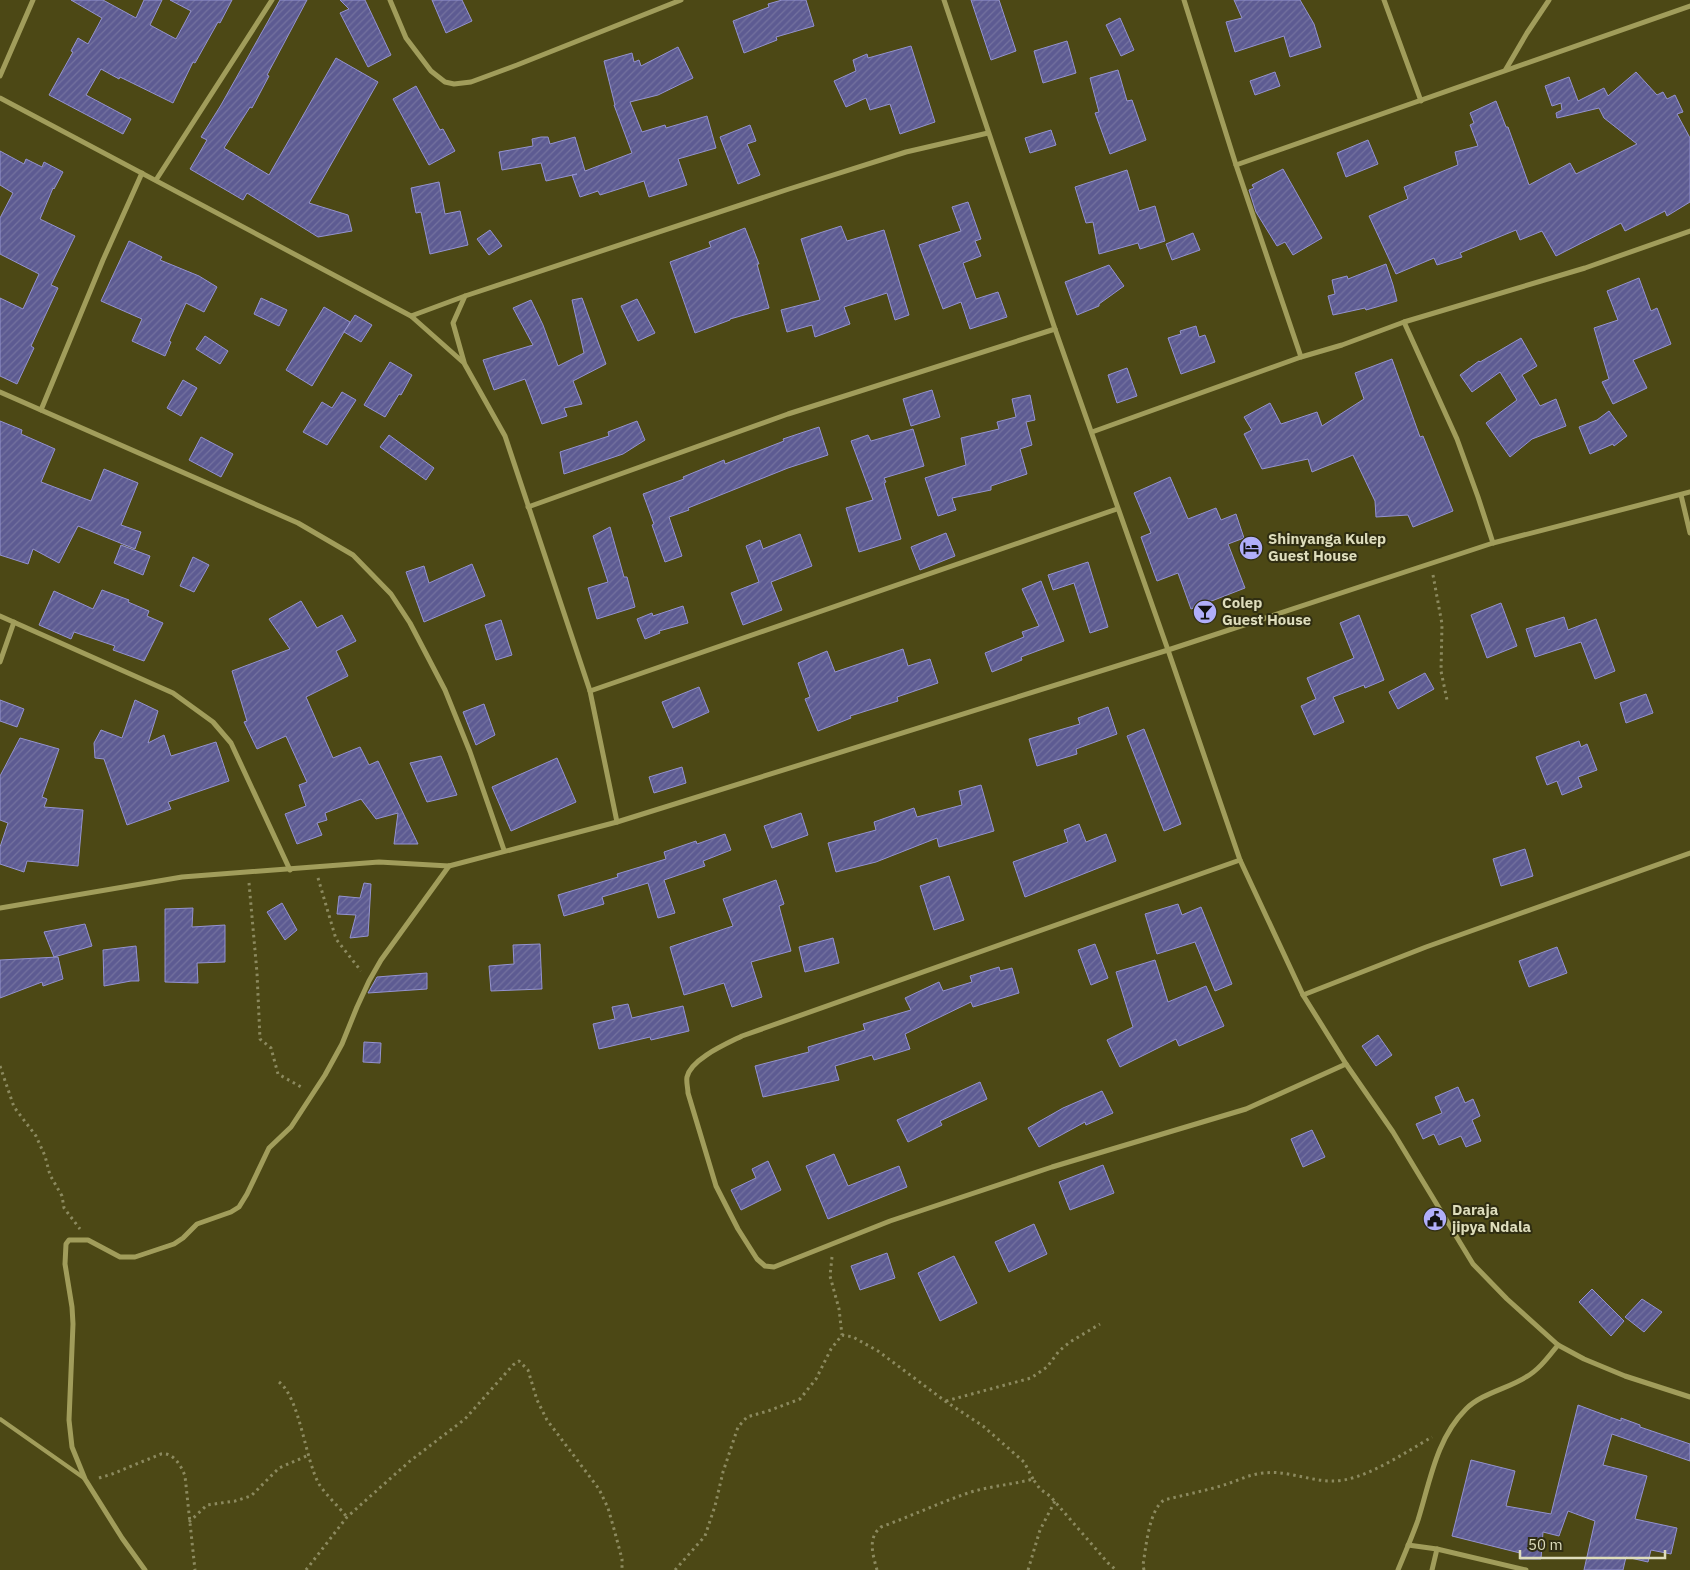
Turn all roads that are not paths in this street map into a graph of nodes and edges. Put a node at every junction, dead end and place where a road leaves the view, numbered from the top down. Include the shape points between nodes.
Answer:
1 (33, 0) edge
2 (272, 0) edge
3 (390, 0) edge
4 (681, 0) edge
5 (944, 0) edge
6 (1184, 0) edge
7 (1384, 0) edge
8 (1549, 0) edge
9 (1689, 8) edge
10 (1506, 70) junction
11 (0, 76) edge
12 (0, 98) edge
13 (1421, 101) junction
14 (988, 133) junction
15 (1236, 165) junction
16 (142, 173) junction
17 (156, 180) junction
18 (1690, 231) edge
19 (466, 296) junction
20 (411, 316) junction
21 (1404, 322) junction
22 (1055, 329) junction
23 (1301, 357) junction
24 (464, 363) junction
25 (0, 392) edge
26 (41, 410) junction
27 (1092, 432) junction
28 (1690, 492) edge
29 (1681, 495) junction
30 (528, 507) junction
31 (1118, 510) junction
32 (1690, 533) edge
33 (1493, 542) junction
34 (0, 616) edge
35 (14, 622) junction
36 (1168, 650) junction
37 (0, 662) edge
38 (590, 691) junction
39 (617, 822) junction
40 (504, 850) junction
41 (1690, 853) edge
42 (1240, 860) junction
43 (449, 866) junction
44 (290, 870) junction
45 (0, 908) edge
46 (1303, 995) junction
47 (1346, 1064) junction
48 (1558, 1345) junction
49 (1690, 1397) edge
50 (0, 1419) edge
51 (85, 1479) junction
52 (1408, 1545) junction
53 (1437, 1549) junction
54 (145, 1570) edge
55 (1398, 1570) edge
56 (1432, 1570) edge
57 (1526, 1570) edge

1 - 11 street
2 - 17 street
3 - 4 street via 406,38 431,71 445,82 454,84 471,82 517,65
5 - 14 street
6 - 15 street
7 - 13 street
8 - 10 street
9 - 10 street
10 - 13 street
12 - 16 street
13 - 15 street
14 - 19 street via 906,152
14 - 22 street
15 - 23 street
16 - 17 street
16 - 26 street
17 - 20 street
18 - 21 street via 1585,268
19 - 20 street
19 - 24 street via 453,323
20 - 24 street
21 - 23 street
21 - 33 street via 1456,439
22 - 27 street
22 - 30 street via 788,414
23 - 27 street
24 - 30 street via 505,436
25 - 26 street
26 - 40 street via 298,523 353,555 391,594 440,681 470,752
27 - 31 street
28 - 29 street
29 - 32 street
29 - 33 street
30 - 38 street
31 - 36 street
31 - 38 street
33 - 36 street
34 - 35 street
35 - 37 street
35 - 44 street via 173,693 213,722 231,743
36 - 39 street
36 - 42 street
38 - 39 street
39 - 40 street
40 - 43 street
41 - 46 street via 1426,947
42 - 46 street
42 - 47 street via 742,1036 698,1061 688,1074 687,1084 716,1186 738,1229 757,1259 767,1267 774,1267 890,1220 1246,1109
43 - 44 street via 379,862
43 - 51 street via 381,960 342,1044 291,1127 269,1148 236,1210 197,1224 174,1244 135,1257 120,1257 88,1240 69,1240 66,1244 64,1251 73,1324 69,1420 72,1446
44 - 45 street via 182,877
46 - 47 street
47 - 48 street via 1394,1132 1473,1264
48 - 49 street via 1625,1376
48 - 52 street via 1539,1368 1483,1397 1467,1408 1451,1428 1441,1446
50 - 51 lane
51 - 54 street
52 - 53 street
52 - 55 street
53 - 56 street
53 - 57 street

